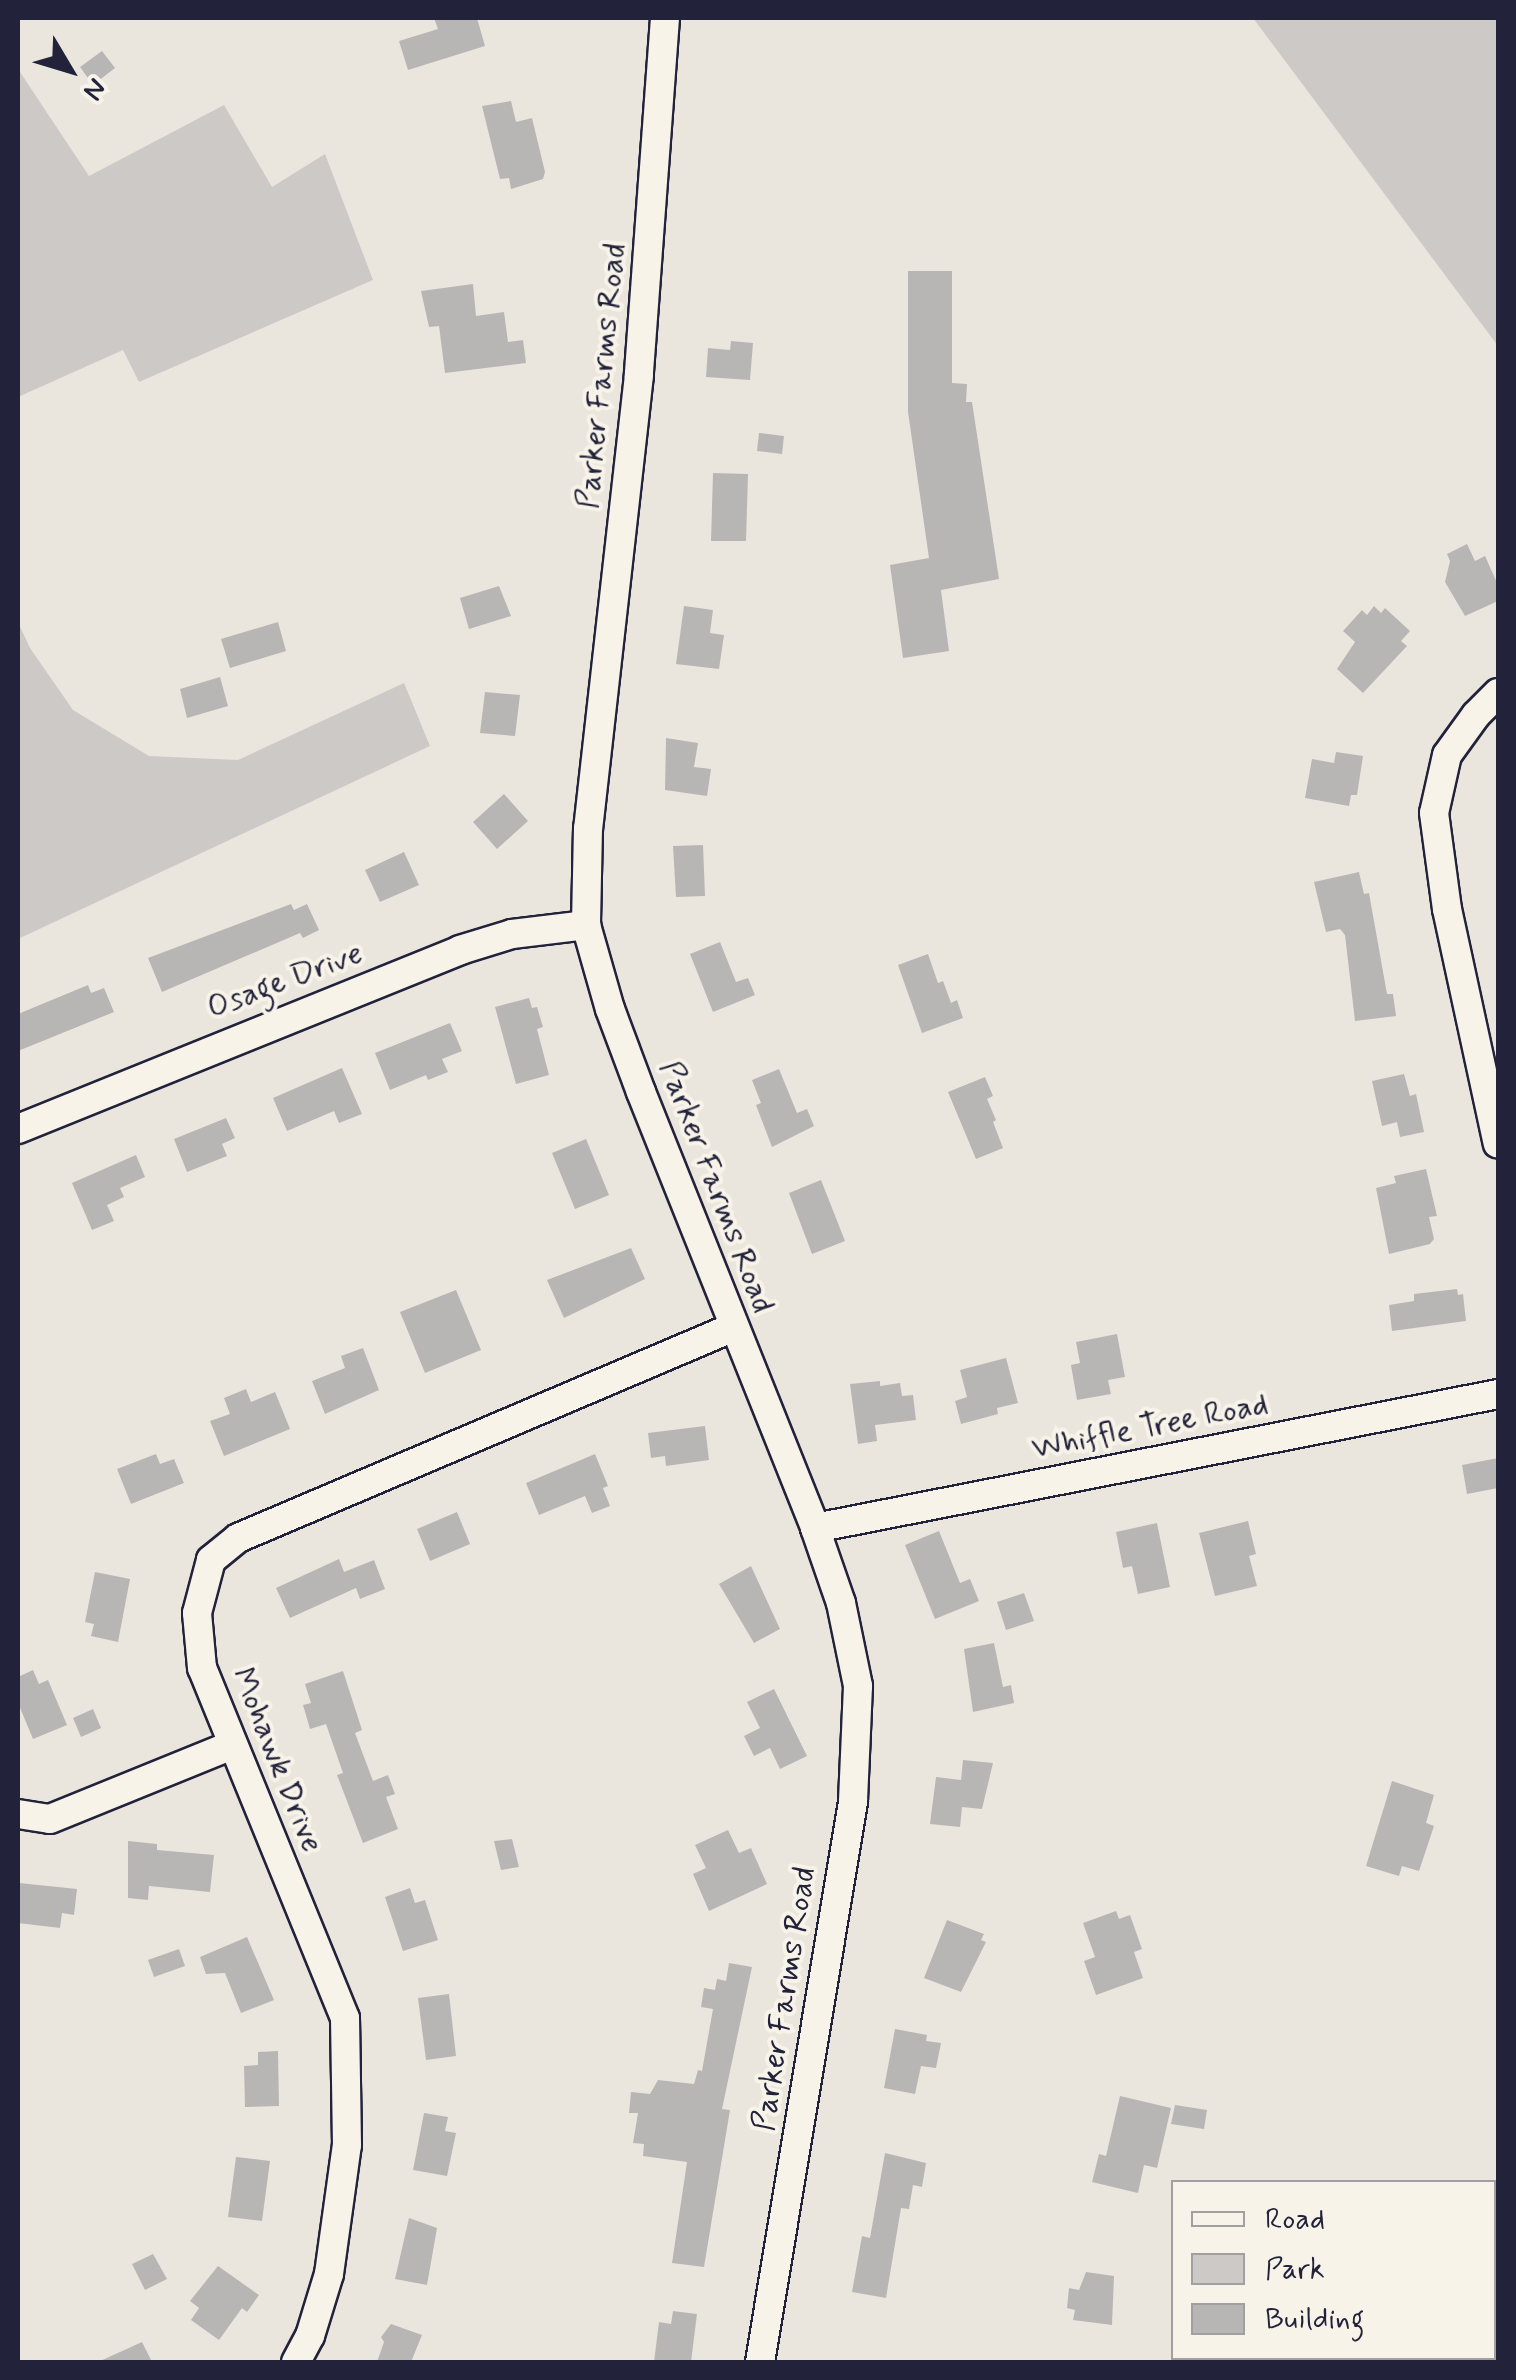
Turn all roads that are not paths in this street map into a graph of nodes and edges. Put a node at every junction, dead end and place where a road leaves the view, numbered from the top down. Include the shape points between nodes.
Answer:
1 (665, 18) edge
2 (1498, 693) edge
3 (586, 925) junction
4 (18, 1129) edge
5 (1498, 1144) edge
6 (734, 1326) junction
7 (1498, 1394) edge
8 (815, 1528) junction
9 (232, 1745) junction
10 (18, 1814) edge
11 (296, 2362) edge
12 (760, 2362) edge

1 - 3 street, Parker Farms Road via 639,375 588,828
2 - 5 street via 1448,754 1434,813 1446,909
3 - 4 street, Osage Drive via 512,934 460,950
3 - 6 street, Parker Farms Road via 610,1008
6 - 8 street, Parker Farms Road
6 - 9 street, Mohawk Drive via 238,1538 211,1560 198,1613 202,1668
7 - 8 street, Whiffle Tree Road
8 - 12 street, Parker Farms Road via 854,1653 859,1732 851,1819
9 - 10 street via 50,1819
9 - 11 street, Mohawk Drive via 344,2018 347,2146 332,2256

